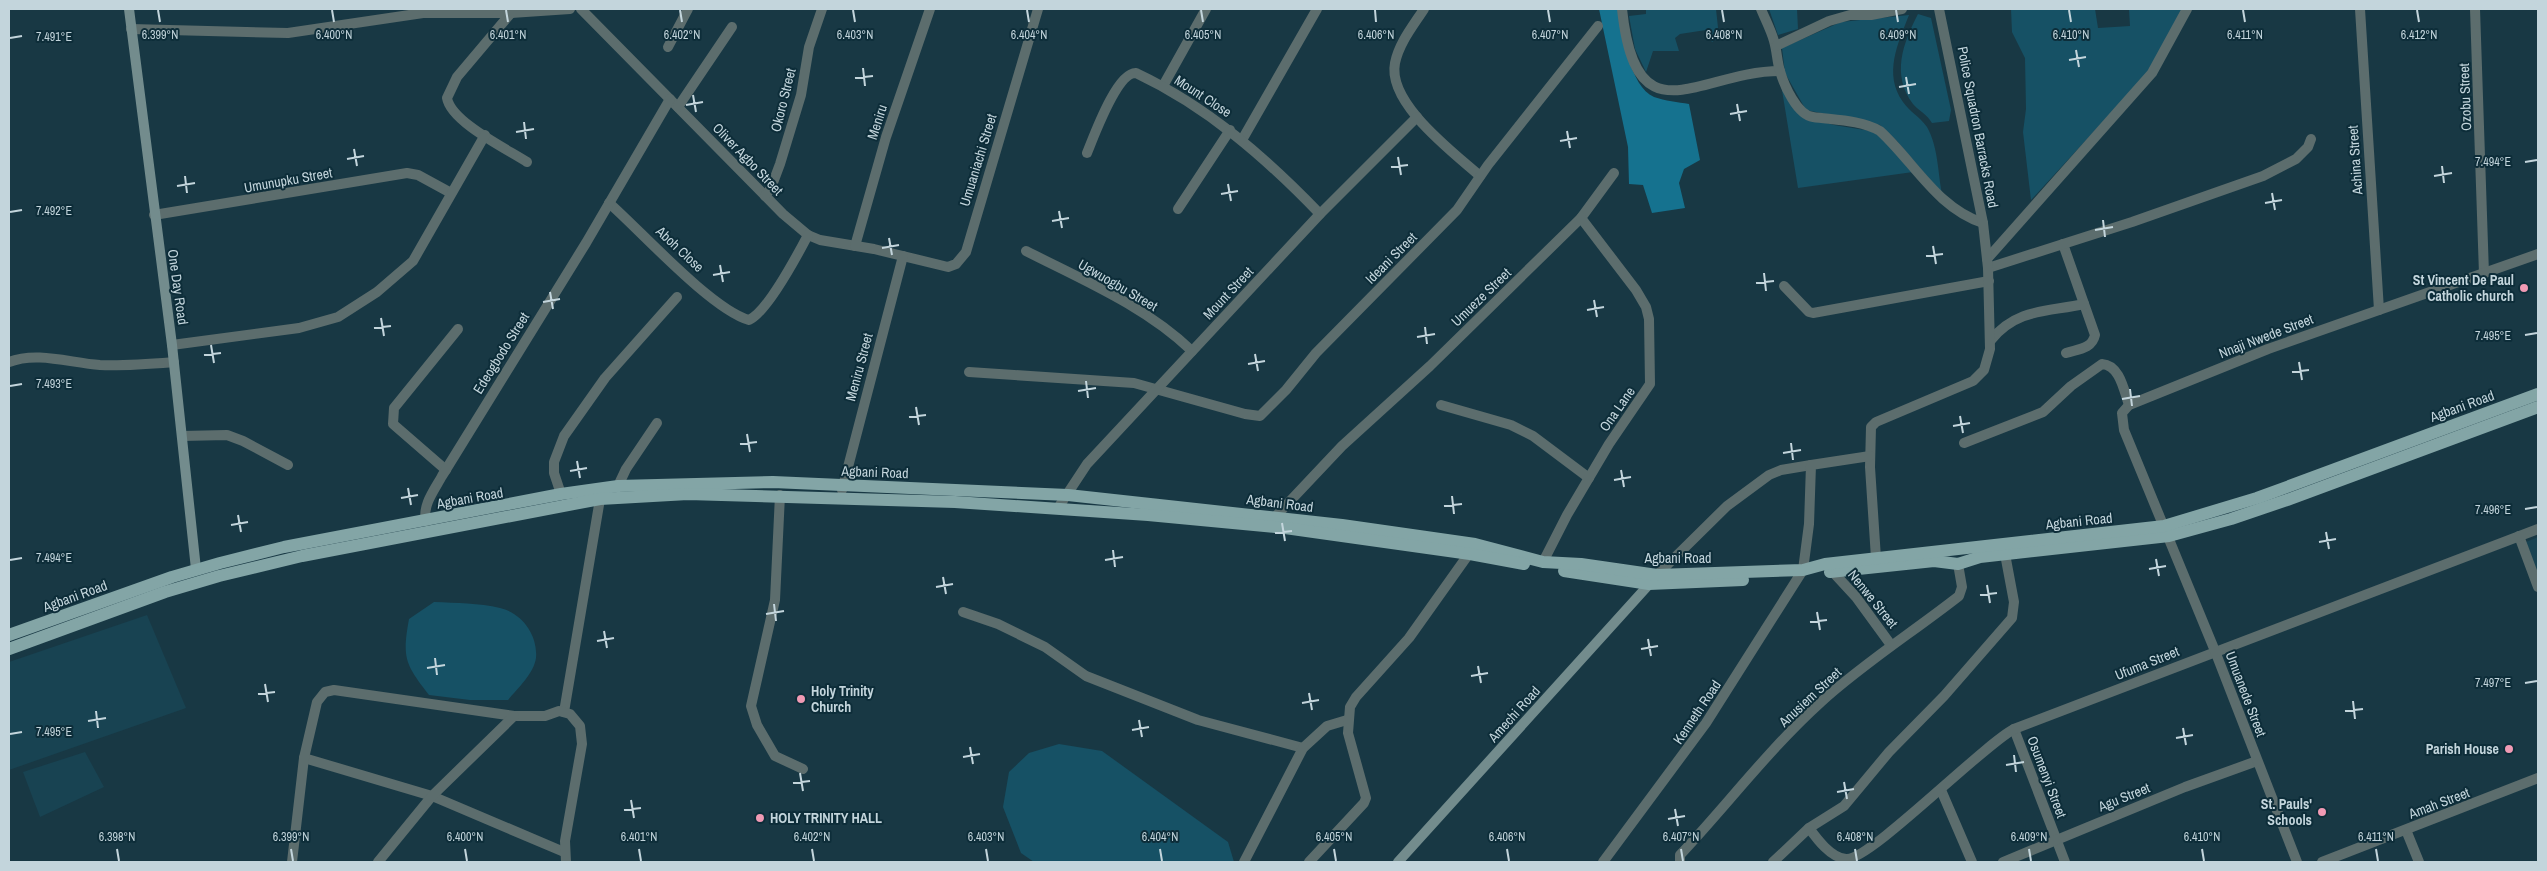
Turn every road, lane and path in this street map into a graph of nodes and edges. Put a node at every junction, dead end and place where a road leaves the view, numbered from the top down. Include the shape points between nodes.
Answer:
1 (129, 9) edge
2 (570, 9) edge
3 (581, 9) edge
4 (688, 9) edge
5 (822, 9) edge
6 (930, 9) edge
7 (1038, 9) edge
8 (1206, 9) edge
9 (1317, 9) edge
10 (1424, 9) edge
11 (1622, 9) edge
12 (1761, 9) edge
13 (1902, 9) edge
14 (1939, 9) edge
15 (2186, 9) edge
16 (2360, 9) edge
17 (2475, 9) edge
18 (512, 13) junction
19 (732, 26) dead end
20 (1598, 26) dead end
21 (132, 29) junction
22 (1776, 46) junction
23 (668, 47) dead end
24 (1780, 71) junction
25 (1163, 86) junction
26 (670, 98) junction
27 (678, 107) junction
28 (1417, 117) junction
29 (1230, 130) junction
30 (485, 135) junction
31 (2311, 139) dead end
32 (1242, 140) junction
33 (1087, 153) dead end
34 (527, 162) dead end
35 (1614, 173) dead end
36 (1480, 176) junction
37 (451, 193) junction
38 (765, 196) junction
39 (609, 202) junction
40 (1178, 208) dead end
41 (1320, 214) junction
42 (154, 215) junction
43 (1581, 218) junction
44 (1983, 223) junction
45 (808, 235) junction
46 (2063, 244) junction
47 (855, 246) junction
48 (1026, 251) dead end
49 (2538, 254) edge
50 (903, 256) junction
51 (1988, 263) junction
52 (2484, 274) junction
53 (1989, 281) junction
54 (1784, 286) dead end
55 (677, 298) dead end
56 (2084, 304) junction
57 (2379, 310) junction
58 (458, 329) dead end
59 (1991, 340) junction
60 (172, 345) junction
61 (1192, 351) junction
62 (2066, 353) dead end
63 (9, 362) edge
64 (174, 362) junction
65 (968, 372) dead end
66 (1155, 390) junction
67 (2538, 394) edge
68 (1441, 405) dead end
69 (2129, 405) junction
70 (2538, 407) edge
71 (657, 423) dead end
72 (182, 436) junction
73 (1964, 443) dead end
74 (1870, 456) junction
75 (288, 465) dead end
76 (1811, 465) junction
77 (446, 470) junction
78 (1589, 478) junction
79 (618, 486) junction
80 (842, 491) junction
81 (561, 494) junction
82 (780, 495) junction
83 (1068, 495) junction
84 (600, 499) junction
85 (1058, 508) junction
86 (1275, 517) junction
87 (426, 521) junction
88 (2538, 529) edge
89 (2167, 531) junction
90 (2519, 536) junction
91 (1472, 549) junction
92 (2005, 554) junction
93 (1876, 558) junction
94 (1543, 562) junction
95 (1958, 564) junction
96 (196, 569) junction
97 (1801, 572) junction
98 (1832, 572) junction
99 (1653, 580) junction
100 (197, 582) junction
101 (2538, 588) edge
102 (964, 612) dead end
103 (9, 635) edge
104 (1891, 645) junction
105 (9, 648) edge
106 (2215, 651) junction
107 (564, 712) junction
108 (514, 716) junction
109 (1348, 720) junction
110 (2014, 729) junction
111 (1303, 748) junction
112 (304, 758) junction
113 (2257, 761) junction
114 (803, 769) dead end
115 (2538, 778) edge
116 (1941, 790) junction
117 (432, 796) junction
118 (1809, 828) junction
119 (2406, 830) junction
120 (2056, 839) junction
121 (565, 857) edge
122 (292, 862) edge
123 (378, 862) edge
124 (1244, 862) edge
125 (1309, 862) edge
126 (1398, 862) edge
127 (1603, 862) edge
128 (1680, 862) edge
129 (1773, 862) edge
130 (1972, 862) edge
131 (2003, 862) edge
132 (2065, 862) edge
133 (2297, 862) edge
134 (2322, 862) edge
135 (2419, 862) edge

1 - 21 main road, One Day Road
2 - 18 street
3 - 26 street, Oliver Agbo Street
4 - 23 street
5 - 38 street, Okoro Street via 809,47 801,95 780,164
6 - 47 street, Meniru via 886,137
7 - 50 street, Umuaniachi Street via 966,252 956,264 948,267
8 - 25 street
9 - 32 street
10 - 28 street via 1403,44 1394,69 1400,95
11 - 24 street via 1625,35 1636,67 1653,87 1665,91 1689,89 1762,72
12 - 22 street, Police Squadron Barracks Road
13 - 22 street via 1834,19
14 - 44 street, Police Squadron Barracks Road
15 - 51 street via 2152,73
16 - 57 street, Achina Street
17 - 52 street, Ozobu Street
18 - 21 street via 424,13 288,33
18 - 30 street via 460,73 448,92 451,109
19 - 27 street
20 - 36 street, Ideani Street
21 - 42 main road, One Day Road
22 - 24 street, Police Squadron Barracks Road
24 - 44 street, Police Squadron Barracks Road via 1797,106 1807,116 1866,125 1880,131 1946,204
25 - 29 street, Mount Close
25 - 33 street, Mount Close via 1136,73 1128,75 1108,105
26 - 27 street, Oliver Agbo Street
26 - 39 street, Edeogbodo Street
27 - 38 street, Oliver Agbo Street
28 - 36 street
28 - 41 street, Mount Street
29 - 32 street, Mount Close
29 - 40 street
30 - 34 street
30 - 37 street
31 - 46 street via 2303,153 2278,169
32 - 41 street, Mount Close
35 - 43 street, Umueze Street
36 - 66 street, Ideani Street via 1456,210 1316,353 1262,414 1245,414
37 - 42 street, Umunupku Street via 418,175 407,173
37 - 60 street via 413,261 377,292 338,317 299,328
38 - 45 street, Oliver Agbo Street
39 - 45 street, Aboh Close via 701,288 748,320 757,316
39 - 77 street, Edeogbodo Street
41 - 61 street, Mount Street
42 - 60 main road, One Day Road
43 - 78 street, Ona Lane via 1642,299 1649,319 1649,388
43 - 86 street, Umueze Street via 1430,366 1342,446
44 - 51 street
45 - 47 street, Oliver Agbo Street
46 - 51 street
46 - 56 street
47 - 50 street, Oliver Agbo Street
48 - 61 street, Ugwuogbu Street via 1106,292 1159,324
49 - 52 street, Nnaji Nwede Street
50 - 80 street, Meniru Street
51 - 53 street
52 - 57 street, Nnaji Nwede Street
53 - 54 street via 1813,313
53 - 59 street
55 - 81 street via 605,378 564,436 554,462
56 - 59 street via 2032,313 2005,326
56 - 62 street via 2095,338 2087,347
57 - 69 street, Nnaji Nwede Street via 2268,349
58 - 77 street via 394,408 392,417 393,424
59 - 74 street via 1984,370 1973,381 1873,424 1869,435
60 - 64 main road, One Day Road
61 - 66 street, Mount Street
63 - 64 street via 34,356 100,365
64 - 72 main road, One Day Road
65 - 66 street via 1103,379 1134,383
66 - 83 street, Mount Street via 1087,464
67 - 89 main road, Agbani Road
68 - 78 street via 1510,425 1532,436
69 - 73 street via 2117,371 2109,364 2102,364 2043,412
69 - 89 street via 2122,414 2124,430
70 - 89 main road, Agbani Road via 2231,519
71 - 79 street
72 - 75 street via 226,435
72 - 96 main road, One Day Road
74 - 76 street
74 - 93 street
76 - 97 street via 1809,524
76 - 99 street via 1769,474 1727,506
77 - 87 street, Edeogbodo Street via 427,506
78 - 94 street, Ona Lane
79 - 80 main road, Agbani Road via 773,482
79 - 81 main road, Agbani Road
80 - 82 main road, Agbani Road
80 - 83 main road, Agbani Road
80 - 85 main road, Agbani Road
81 - 87 main road, Agbani Road
82 - 84 main road, Agbani Road via 688,494
82 - 114 street via 775,600 751,706 757,725 775,756
83 - 85 street, Mount Street
83 - 86 main road, Agbani Road
84 - 100 main road, Agbani Road via 302,556
84 - 107 street
85 - 91 main road, Agbani Road
86 - 91 main road, Agbani Road
87 - 96 main road, Agbani Road via 284,547
88 - 90 street, Ufuma Street
89 - 92 main road, Agbani Road
89 - 93 main road, Agbani Road
89 - 106 street, Umuanede Street
90 - 101 street
90 - 106 street, Ufuma Street
91 - 94 main road, Agbani Road
91 - 99 main road, Agbani Road
91 - 109 street via 1409,638 1356,697
92 - 95 main road, Agbani Road via 1980,556
92 - 118 street via 2014,602 2012,618 1844,806
93 - 97 main road, Agbani Road via 1825,564
94 - 99 main road, Agbani Road via 1581,564
95 - 98 main road, Agbani Road via 1934,561
95 - 104 street, Anusiem Street via 1962,587 1959,596
96 - 100 street
96 - 103 main road, Agbani Road
97 - 98 main road, Agbani Road
97 - 99 main road, Agbani Road via 1711,583
97 - 127 street, Kenneth Road via 1706,723
98 - 104 street, Nenwe Street via 1856,597
99 - 126 main road, Amechi Road
100 - 105 main road, Agbani Road
102 - 111 street via 1045,647 1086,676 1198,720
104 - 128 street, Anusiem Street via 1802,721 1680,855
106 - 110 street, Ufuma Street
106 - 113 street, Umuanede Street
107 - 108 street
107 - 121 street via 577,721 582,744
108 - 112 street via 329,690 317,702
108 - 117 street
109 - 111 street via 1327,726
109 - 125 street via 1348,733 1366,798
110 - 116 street, Ufuma Street via 1980,753
110 - 120 street, Osumenyi Street
111 - 124 street
112 - 117 street
112 - 122 street
113 - 120 street, Agu Street
113 - 133 street, Umuanede Street
115 - 119 street, Amah Street
116 - 118 street, Ufuma Street via 1870,849 1853,858 1844,859 1834,854
116 - 130 street
117 - 121 street
117 - 123 street
118 - 129 street
119 - 134 street, Amah Street
119 - 135 street
120 - 131 street, Agu Street
120 - 132 street, Osumenyi Street

